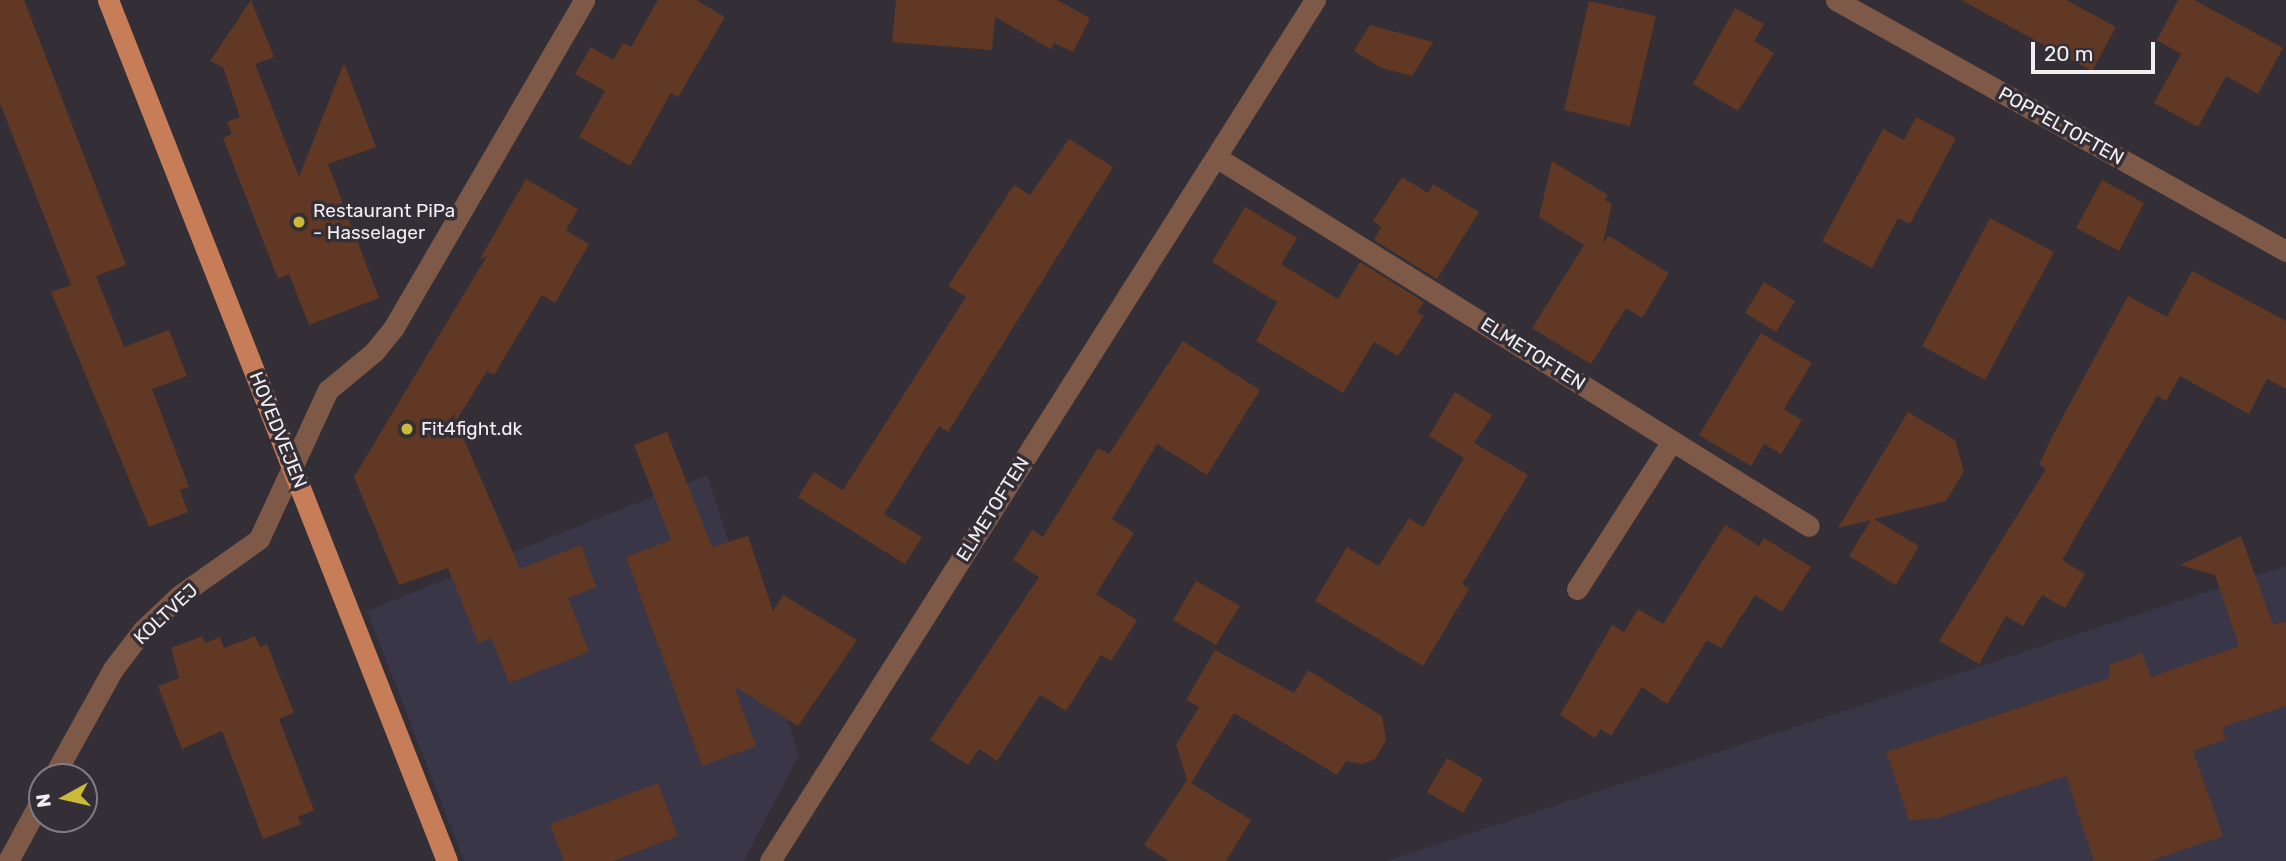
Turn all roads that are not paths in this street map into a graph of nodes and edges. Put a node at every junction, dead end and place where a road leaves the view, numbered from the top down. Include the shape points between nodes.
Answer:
1 (108, 0) edge
2 (584, 0) edge
3 (1315, 0) edge
4 (1836, 0) edge
5 (1216, 157) junction
6 (2286, 251) edge
7 (1672, 441) junction
8 (293, 466) junction
9 (1809, 526) dead end
10 (1577, 589) dead end
11 (61, 763) edge
12 (28, 824) edge
13 (8, 861) edge
14 (447, 861) edge
15 (770, 861) edge

1 - 8 main road, HOVEDVEJEN
2 - 8 street, KOLTVEJ via 394,327 374,352 328,390
3 - 5 street, ELMETOFTEN
4 - 6 street, POPPELTOFTEN
5 - 7 street, ELMETOFTEN
5 - 15 street, ELMETOFTEN
7 - 9 street, ELMETOFTEN
7 - 10 street
8 - 11 street, KOLTVEJ via 259,539 180,595 135,640
8 - 14 main road, HOVEDVEJEN
12 - 13 street

